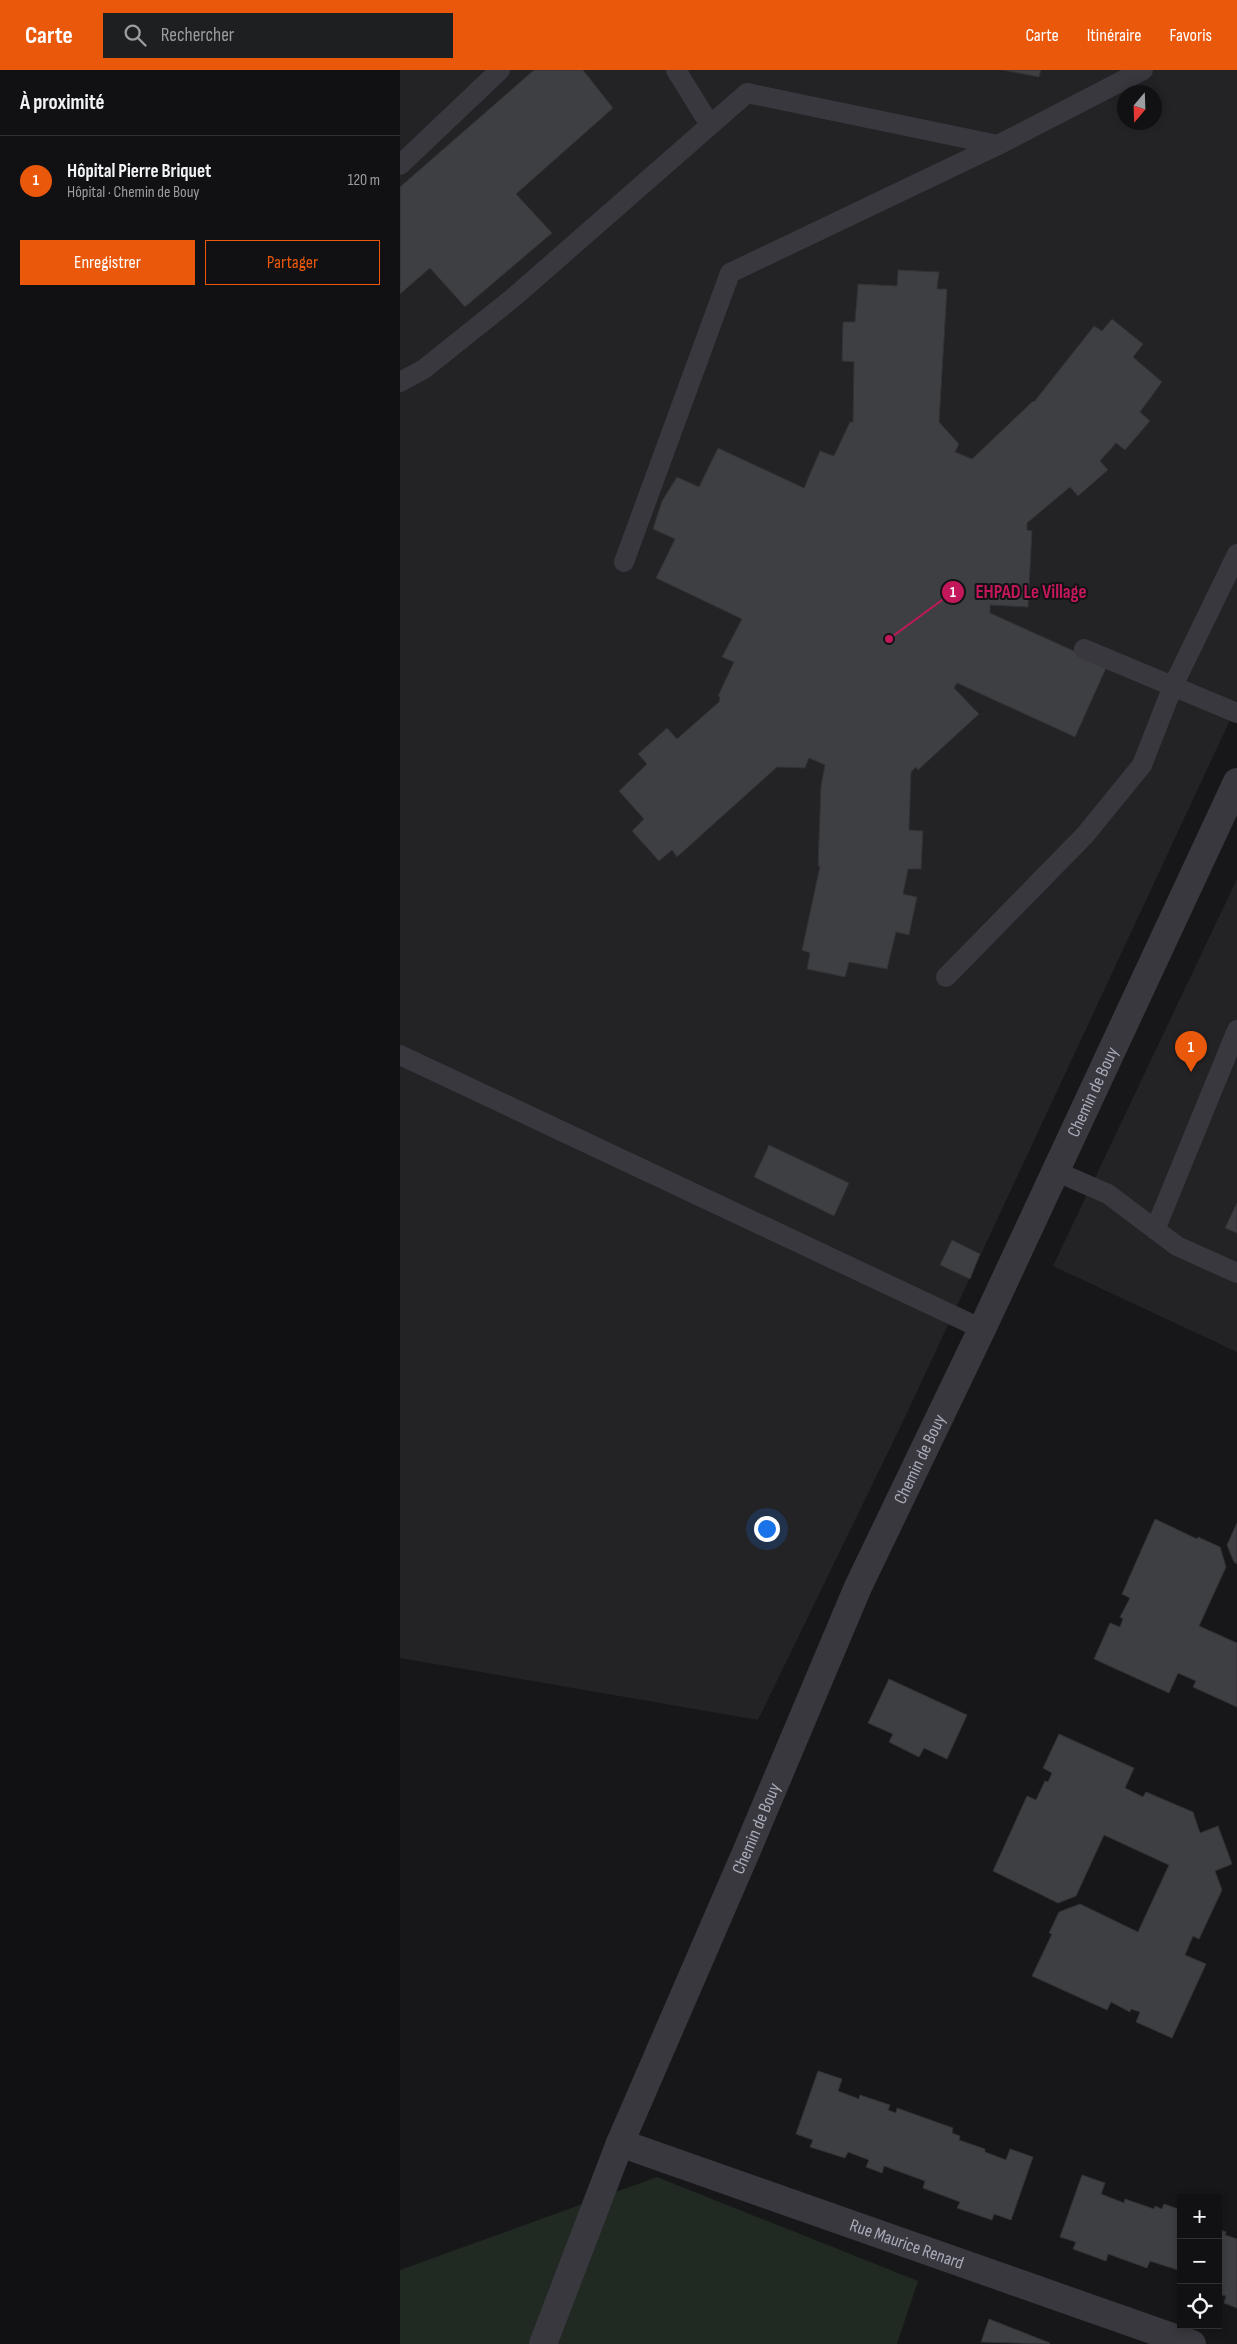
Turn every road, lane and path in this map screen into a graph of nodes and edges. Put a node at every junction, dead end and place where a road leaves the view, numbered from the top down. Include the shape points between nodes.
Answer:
1 (500, 70) edge
2 (676, 70) edge
3 (1143, 70) edge
4 (710, 125) junction
5 (998, 145) junction
6 (400, 165) edge
7 (400, 382) edge
8 (1237, 554) edge
9 (624, 562) dead end
10 (1084, 649) dead end
11 (1173, 686) junction
12 (1237, 713) edge
13 (1234, 796) edge
14 (946, 977) dead end
15 (1237, 1030) edge
16 (400, 1055) edge
17 (1056, 1171) junction
18 (1155, 1230) junction
19 (1237, 1273) edge
20 (982, 1329) junction
21 (620, 2143) junction
22 (543, 2344) edge
23 (1192, 2344) edge

1 - 6 lane
2 - 4 lane
3 - 5 lane
4 - 5 lane via 747,94
4 - 7 lane via 514,297 424,369
5 - 9 lane via 730,274
8 - 11 lane
10 - 11 lane
11 - 12 lane
11 - 14 lane via 1142,765 1085,835
13 - 17 street, Chemin de Bouy
15 - 18 lane
16 - 20 lane
17 - 18 lane via 1108,1194
17 - 20 street, Chemin de Bouy
18 - 19 lane via 1178,1246
20 - 21 street, Chemin de Bouy via 858,1587
21 - 22 street, Chemin de Bouy
21 - 23 street, Rue Maurice Renard

